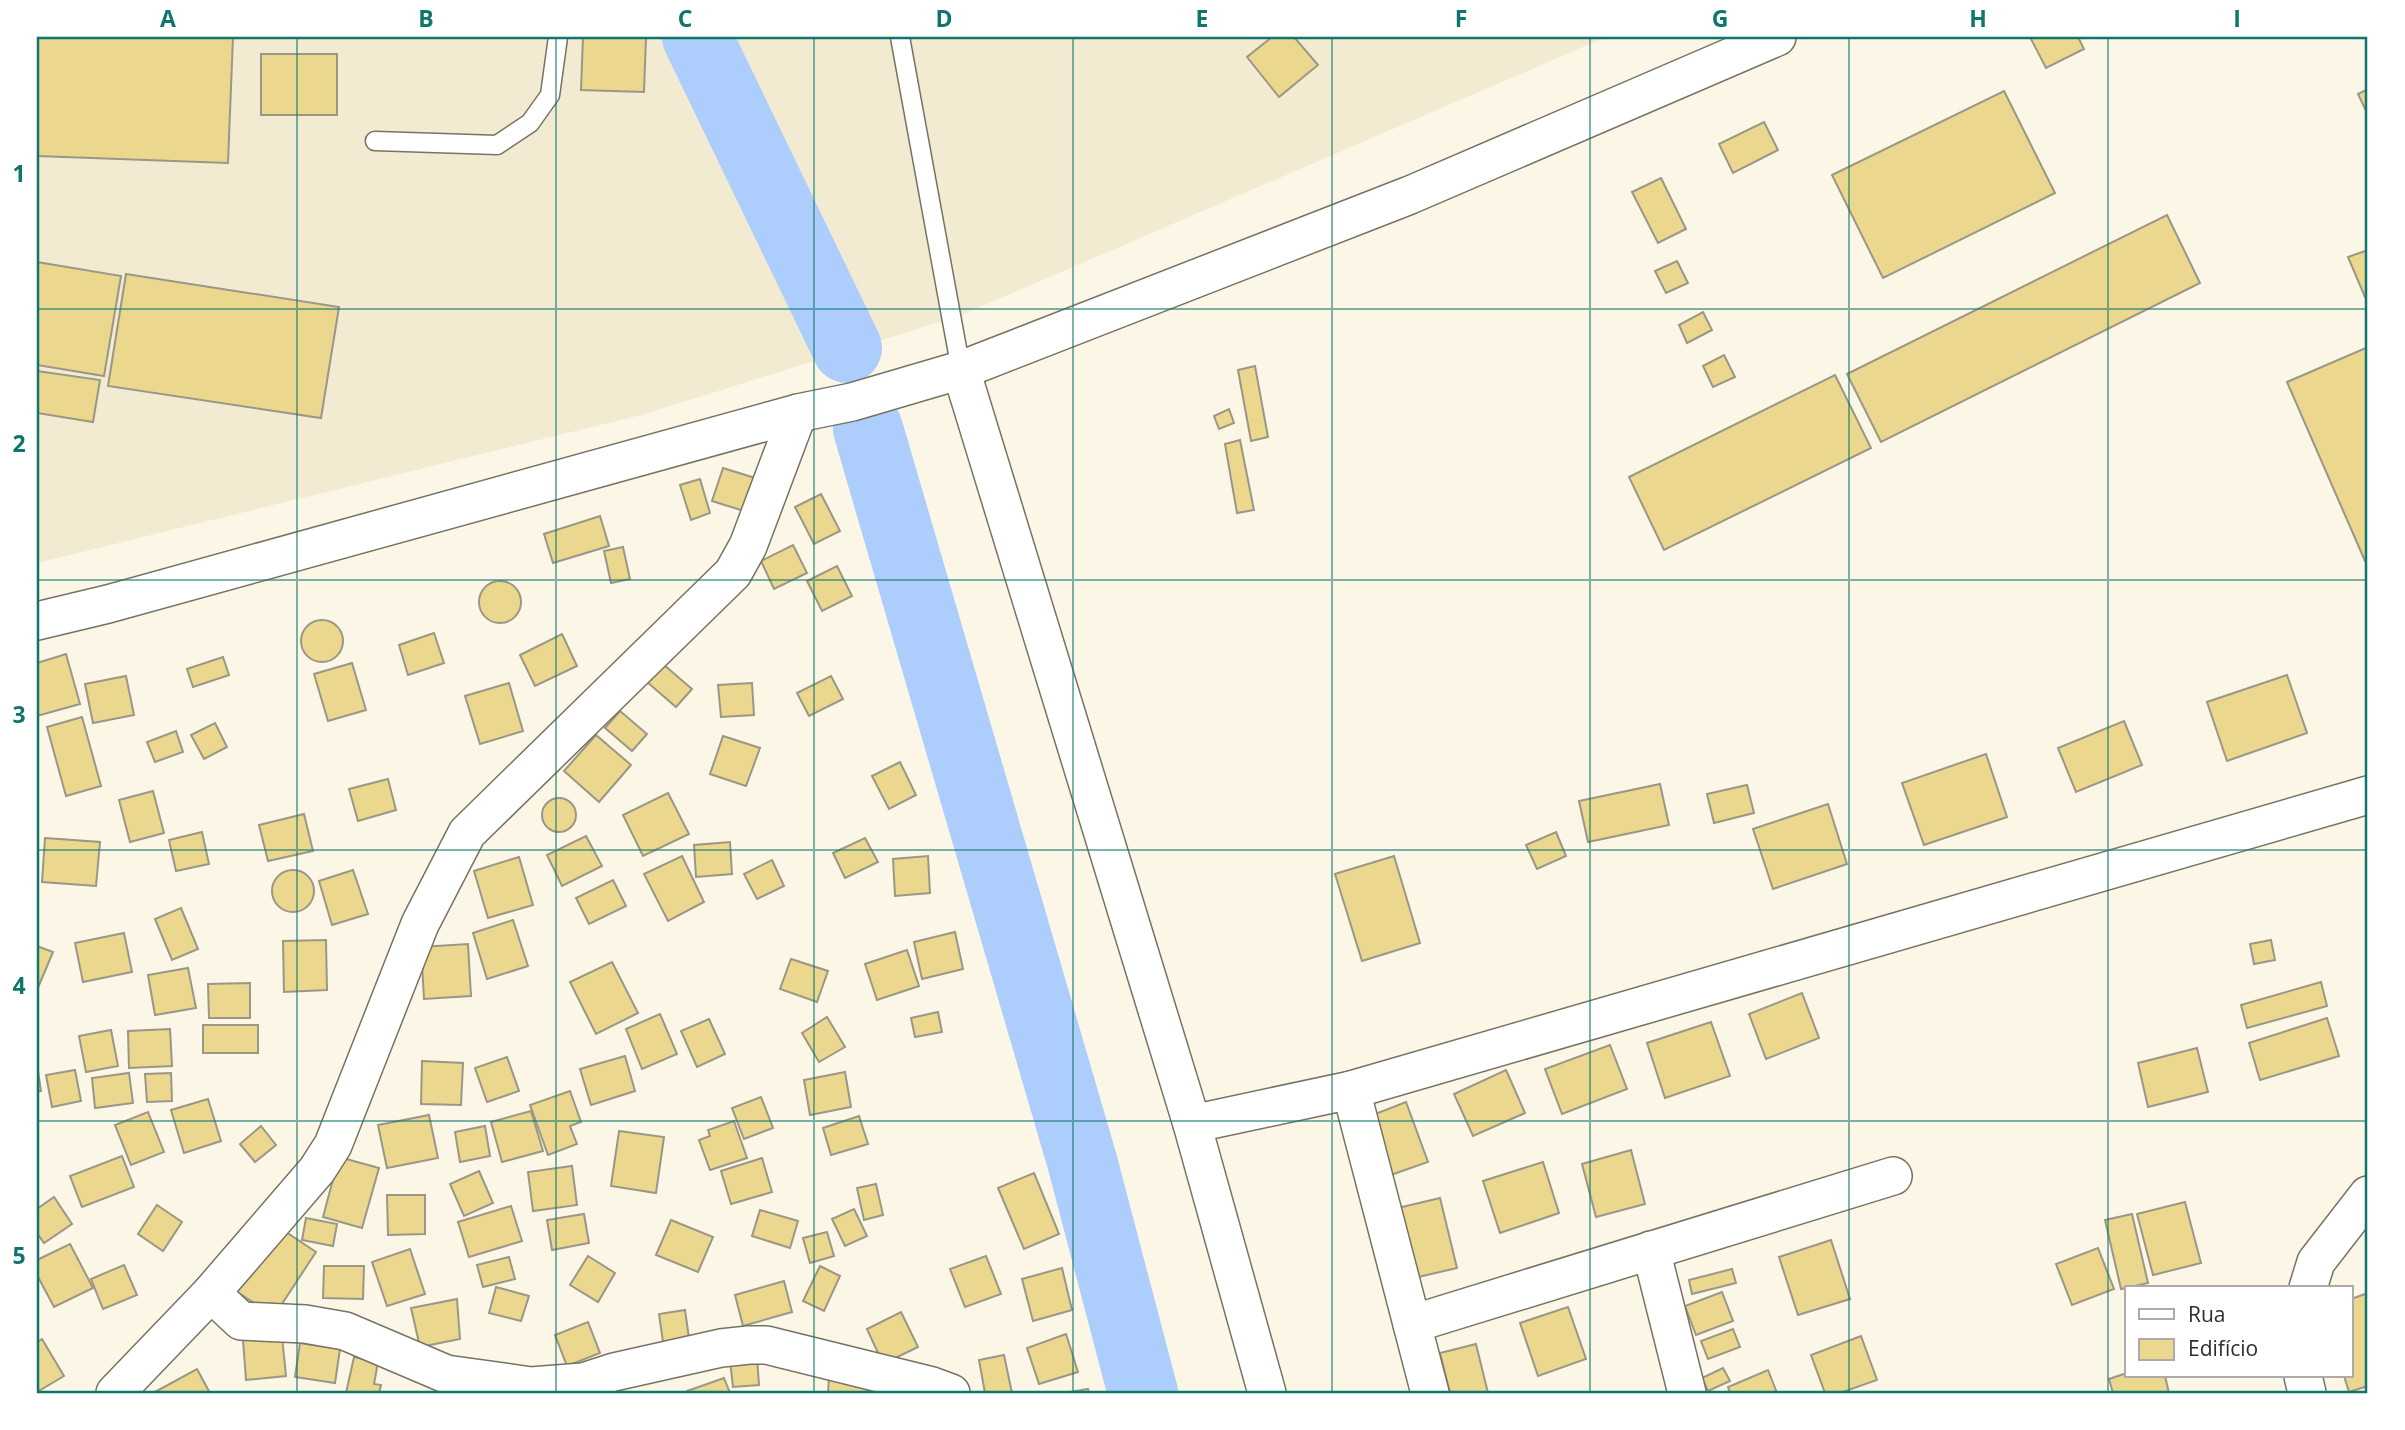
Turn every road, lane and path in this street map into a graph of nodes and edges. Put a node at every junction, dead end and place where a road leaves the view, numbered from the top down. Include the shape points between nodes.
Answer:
1 (558, 37) edge
2 (900, 37) edge
3 (1777, 37) edge
4 (375, 141) dead end
5 (961, 370) junction
6 (799, 413) junction
7 (37, 621) edge
8 (2368, 795) edge
9 (1351, 1090) junction
10 (1192, 1124) junction
11 (1893, 1176) dead end
12 (2368, 1195) edge
13 (1651, 1250) junction
14 (2309, 1286) edge
15 (211, 1293) junction
16 (1412, 1324) junction
17 (115, 1393) edge
18 (951, 1393) edge
19 (1267, 1393) edge
20 (1430, 1393) edge
21 (1687, 1393) edge

1 - 4 lane via 550,95 530,123 497,145
2 - 5 lane
3 - 5 street via 1410,195
5 - 6 street
5 - 10 street
6 - 7 street
6 - 15 street via 748,546 733,573 467,832 420,924 333,1145 317,1170
8 - 9 street
9 - 10 street
9 - 16 street
10 - 19 street
11 - 13 street
12 - 14 street via 2316,1262
13 - 16 street
13 - 21 street
15 - 17 street
15 - 18 street via 241,1321 345,1331 446,1374 503,1383 583,1382 721,1348 766,1345
16 - 20 street

